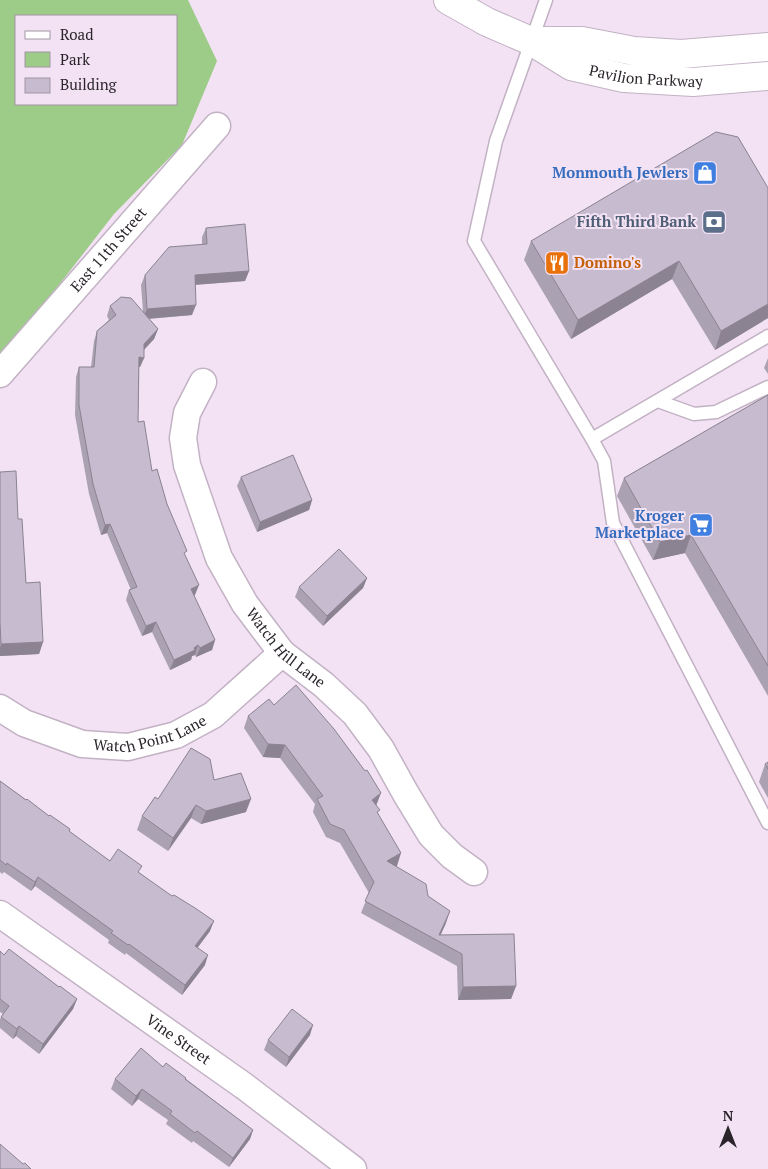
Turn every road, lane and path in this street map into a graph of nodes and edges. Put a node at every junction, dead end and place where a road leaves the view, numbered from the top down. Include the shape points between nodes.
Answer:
1 (448, 0) edge
2 (546, 0) edge
3 (531, 41) junction
4 (768, 47) edge
5 (768, 76) edge
6 (217, 126) dead end
7 (768, 336) edge
8 (0, 374) edge
9 (203, 382) dead end
10 (768, 387) edge
11 (658, 401) junction
12 (592, 439) junction
13 (282, 653) junction
14 (0, 708) edge
15 (768, 823) edge
16 (474, 872) dead end
17 (0, 914) edge
18 (353, 1169) edge

1 - 3 main road, Pavilion Parkway
2 - 3 lane
3 - 4 main road, Pavilion Parkway via 582,41 634,51 681,54
3 - 5 main road, Pavilion Parkway via 571,66 624,78 693,82
3 - 12 lane via 496,141 474,241
6 - 8 street, East 11th Street
7 - 11 lane
9 - 13 street, Watch Hill Lane via 187,413 183,438 187,465 219,558 244,604
10 - 11 lane via 716,412 694,414
11 - 12 lane
12 - 15 lane via 604,461 613,523
13 - 14 street, Watch Point Lane via 213,714 176,736 128,747 82,744 24,723
13 - 16 street, Watch Hill Lane via 355,714 381,748 431,835
17 - 18 street, Vine Street via 244,1086

